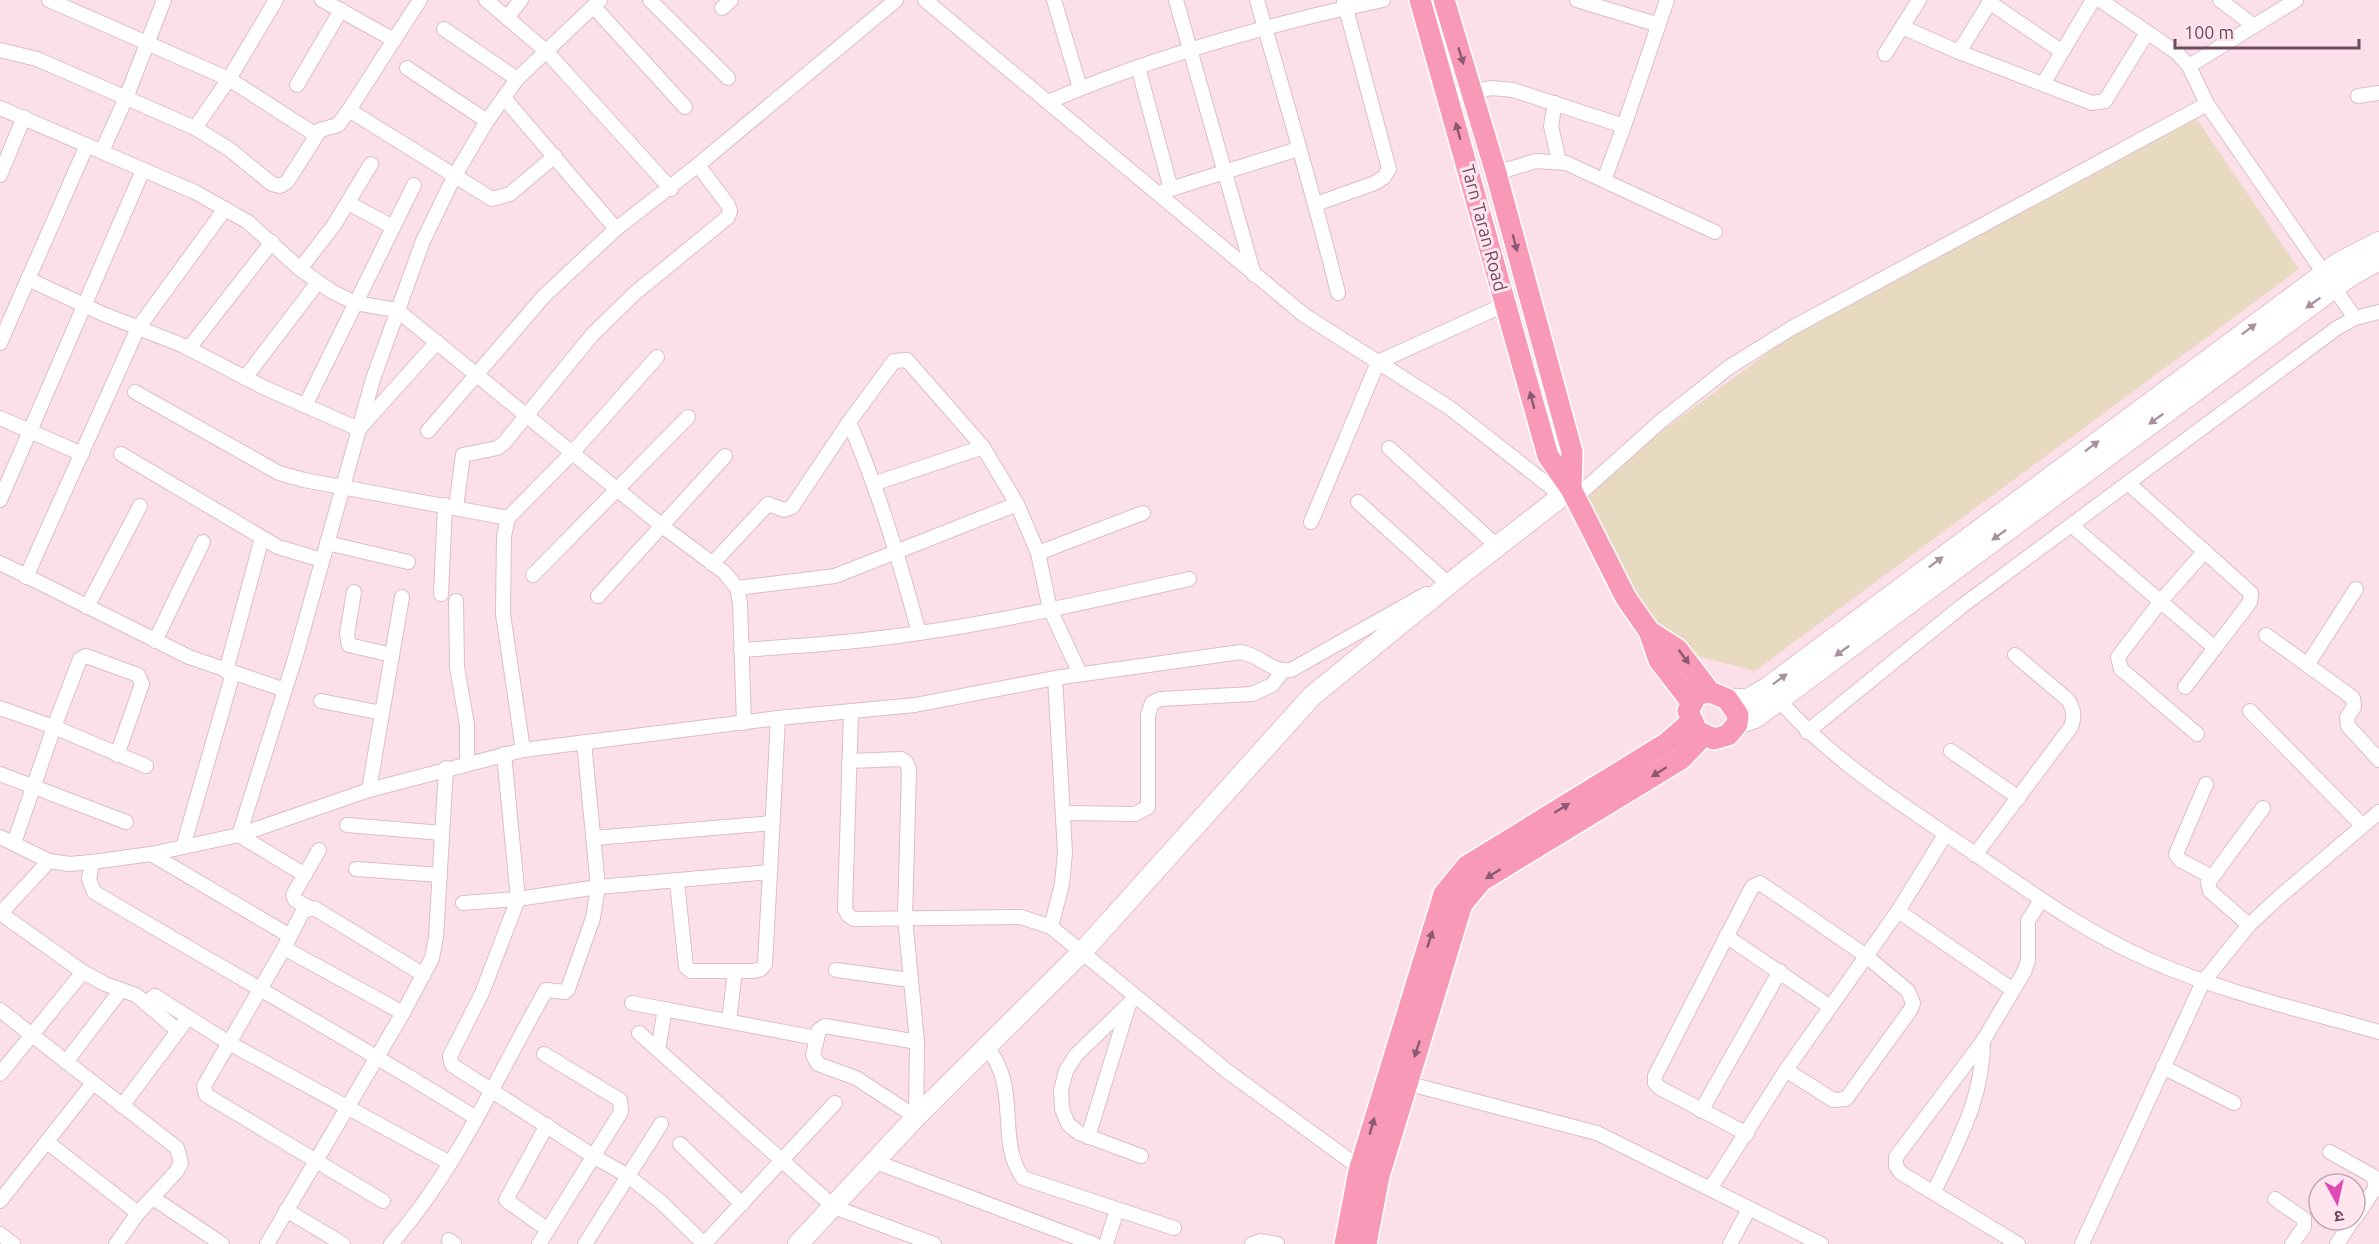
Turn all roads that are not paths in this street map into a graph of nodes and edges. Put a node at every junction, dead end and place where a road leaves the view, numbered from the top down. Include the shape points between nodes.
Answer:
1 (49, 0) edge
2 (164, 0) edge
3 (276, 0) edge
4 (322, 0) edge
5 (420, 0) edge
6 (486, 0) edge
7 (521, 0) edge
8 (650, 0) edge
9 (896, 0) edge
10 (925, 0) edge
11 (1054, 0) edge
12 (1176, 0) edge
13 (1257, 0) edge
14 (1383, 0) edge
15 (1420, 0) edge
16 (1444, 0) edge
17 (1577, 0) edge
18 (1667, 0) edge
19 (1919, 0) edge
20 (2093, 0) edge
21 (2100, 0) edge
22 (2220, 0) edge
23 (2296, 0) edge
24 (1990, 1) edge
25 (597, 4) edge
26 (1345, 4) edge
27 (2274, 7) edge
28 (341, 10) junction
29 (507, 18) junction
30 (1659, 25) junction
31 (2254, 26) junction
32 (1902, 27) junction
33 (444, 29) dead end
34 (1265, 29) junction
35 (2147, 33) junction
36 (394, 40) junction
37 (148, 43) junction
38 (0, 50) edge
39 (1190, 50) junction
40 (546, 51) junction
41 (2061, 51) junction
42 (1959, 52) junction
43 (1885, 54) dead end
44 (2190, 66) junction
45 (1138, 67) junction
46 (407, 68) dead end
47 (728, 78) dead end
48 (229, 79) junction
49 (517, 79) junction
50 (2043, 84) junction
51 (297, 85) dead end
52 (1080, 88) junction
53 (1471, 90) junction
54 (2379, 93) edge
55 (1448, 95) junction
56 (2358, 96) dead end
57 (126, 98) junction
58 (504, 98) junction
59 (1048, 102) junction
60 (1555, 103) junction
61 (2206, 104) junction
62 (685, 107) dead end
63 (0, 108) edge
64 (349, 110) junction
65 (24, 117) junction
66 (488, 121) junction
67 (1624, 126) junction
68 (195, 128) junction
69 (316, 135) junction
70 (87, 145) junction
71 (1298, 149) junction
72 (102, 151) junction
73 (555, 156) junction
74 (1559, 161) junction
75 (371, 164) dead end
76 (698, 165) junction
77 (143, 170) junction
78 (1224, 173) junction
79 (1496, 173) junction
80 (0, 175) edge
81 (454, 177) junction
82 (1604, 180) junction
83 (414, 185) dead end
84 (671, 189) junction
85 (1164, 191) junction
86 (348, 203) junction
87 (1316, 204) junction
88 (225, 209) junction
89 (393, 227) junction
90 (616, 229) junction
91 (1715, 232) dead end
92 (272, 242) junction
93 (2379, 242) edge
94 (2379, 260) edge
95 (300, 269) junction
96 (1254, 275) junction
97 (28, 279) junction
98 (2329, 281) junction
99 (318, 282) junction
100 (1338, 293) dead end
101 (355, 303) junction
102 (1506, 304) junction
103 (84, 305) junction
104 (397, 310) junction
105 (2379, 312) edge
106 (2355, 318) junction
107 (138, 328) junction
108 (437, 342) junction
109 (0, 343) edge
110 (189, 348) junction
111 (657, 357) dead end
112 (1378, 362) junction
113 (477, 375) junction
114 (245, 378) junction
115 (135, 392) dead end
116 (305, 406) junction
117 (527, 416) junction
118 (688, 417) dead end
119 (0, 418) edge
120 (849, 422) junction
121 (359, 429) junction
122 (428, 431) dead end
123 (29, 432) junction
124 (983, 447) junction
125 (1389, 448) dead end
126 (572, 453) junction
127 (81, 454) junction
128 (120, 454) dead end
129 (725, 456) dead end
130 (876, 483) junction
131 (2128, 483) junction
132 (343, 486) junction
133 (616, 489) junction
134 (1569, 494) junction
135 (0, 500) edge
136 (1358, 502) dead end
137 (1017, 504) junction
138 (140, 506) dead end
139 (450, 506) junction
140 (1143, 513) dead end
141 (508, 518) junction
142 (1311, 522) dead end
143 (2071, 525) junction
144 (662, 526) junction
145 (262, 538) junction
146 (203, 542) dead end
147 (327, 543) junction
148 (1498, 548) junction
149 (2205, 551) junction
150 (898, 552) junction
151 (1038, 553) junction
152 (322, 560) junction
153 (408, 562) dead end
154 (0, 563) edge
155 (712, 564) junction
156 (533, 574) dead end
157 (26, 577) junction
158 (1455, 577) junction
159 (1189, 579) dead end
160 (737, 588) junction
161 (2356, 589) dead end
162 (354, 592) dead end
163 (441, 594) dead end
164 (598, 596) dead end
165 (402, 597) dead end
166 (456, 601) dead end
167 (2160, 602) junction
168 (87, 607) junction
169 (1050, 609) junction
170 (919, 633) junction
171 (2266, 635) dead end
172 (155, 641) junction
173 (2215, 648) junction
174 (741, 650) junction
175 (392, 655) junction
176 (2015, 655) dead end
177 (2308, 664) junction
178 (1283, 671) junction
179 (230, 672) junction
180 (1080, 674) junction
181 (1054, 678) junction
182 (2186, 687) dead end
183 (285, 690) junction
184 (1778, 699) junction
185 (321, 701) dead end
186 (0, 708) edge
187 (1705, 710) junction
188 (2250, 711) dead end
189 (850, 712) junction
190 (382, 713) junction
191 (778, 718) junction
192 (744, 723) junction
193 (1737, 724) junction
194 (54, 728) junction
195 (1807, 732) junction
196 (2197, 734) dead end
197 (584, 742) junction
198 (523, 750) junction
199 (1951, 751) dead end
200 (504, 754) junction
201 (117, 755) junction
202 (2379, 760) edge
203 (849, 761) junction
204 (467, 763) junction
205 (146, 766) dead end
206 (446, 768) junction
207 (0, 774) edge
208 (2206, 784) dead end
209 (32, 787) junction
210 (369, 790) junction
211 (2019, 798) junction
212 (2263, 808) dead end
213 (2379, 812) edge
214 (1065, 813) junction
215 (126, 822) dead end
216 (772, 823) junction
217 (347, 825) dead end
218 (2362, 825) junction
219 (442, 833) junction
220 (239, 835) junction
221 (1945, 835) junction
222 (0, 837) edge
223 (594, 838) junction
224 (14, 843) junction
225 (183, 847) junction
226 (319, 850) dead end
227 (151, 854) junction
228 (1976, 855) junction
229 (49, 861) junction
230 (92, 862) junction
231 (356, 869) dead end
232 (770, 872) junction
233 (305, 875) junction
234 (440, 875) junction
235 (2212, 877) junction
236 (677, 882) junction
237 (597, 887) junction
238 (518, 899) junction
239 (2041, 900) junction
240 (463, 903) dead end
241 (308, 907) junction
242 (1898, 911) junction
243 (0, 914) edge
244 (905, 918) junction
245 (2249, 925) junction
246 (1052, 927) junction
247 (1726, 936) junction
248 (287, 942) junction
249 (1083, 951) junction
250 (1865, 955) junction
251 (836, 970) dead end
252 (735, 971) junction
253 (1780, 971) junction
254 (83, 972) junction
255 (424, 975) junction
256 (910, 981) junction
257 (2203, 982) junction
258 (121, 990) junction
259 (2013, 990) junction
260 (260, 991) junction
261 (1133, 1000) junction
262 (145, 1003) junction
263 (632, 1003) dead end
264 (1829, 1006) junction
265 (665, 1009) junction
266 (0, 1010) edge
267 (403, 1013) junction
268 (189, 1017) junction
269 (729, 1022) junction
270 (178, 1031) junction
271 (2379, 1032) edge
272 (639, 1033) dead end
273 (31, 1035) junction
274 (816, 1038) junction
275 (1983, 1041) junction
276 (917, 1042) junction
277 (229, 1043) junction
278 (987, 1045) junction
279 (658, 1050) junction
280 (544, 1054) dead end
281 (379, 1056) junction
282 (66, 1062) junction
283 (2163, 1068) junction
284 (1786, 1070) junction
285 (0, 1074) edge
286 (93, 1083) junction
287 (1406, 1083) junction
288 (492, 1091) junction
289 (835, 1103) dead end
290 (2234, 1103) dead end
291 (122, 1106) junction
292 (347, 1107) junction
293 (1701, 1111) junction
294 (916, 1117) junction
295 (476, 1118) junction
296 (661, 1124) dead end
297 (547, 1125) junction
298 (1747, 1134) junction
299 (1088, 1137) junction
300 (47, 1142) junction
301 (680, 1144) dead end
302 (2330, 1152) dead end
303 (593, 1156) junction
304 (1142, 1156) dead end
305 (316, 1160) junction
306 (781, 1160) junction
307 (876, 1162) junction
308 (450, 1163) junction
309 (1360, 1168) junction
310 (628, 1176) junction
311 (2378, 1188) edge
312 (1710, 1189) junction
313 (1934, 1192) junction
314 (153, 1198) junction
315 (2275, 1199) dead end
316 (0, 1201) edge
317 (384, 1201) dead end
318 (2367, 1202) edge
319 (742, 1204) junction
320 (834, 1207) junction
321 (1749, 1209) junction
322 (286, 1210) junction
323 (1117, 1210) junction
324 (138, 1213) junction
325 (1174, 1228) dead end
326 (548, 1230) junction
327 (0, 1234) edge
328 (198, 1238) edge
329 (13, 1244) edge
330 (116, 1244) edge
331 (222, 1244) edge
332 (267, 1244) edge
333 (343, 1244) edge
334 (391, 1244) edge
335 (539, 1244) edge
336 (585, 1244) edge
337 (704, 1244) edge
338 (798, 1244) edge
339 (934, 1244) edge
340 (1094, 1244) edge
341 (1106, 1244) edge
342 (1252, 1244) edge
343 (1277, 1244) edge
344 (1345, 1244) edge
345 (1366, 1244) edge
346 (1730, 1244) edge
347 (1821, 1244) edge
348 (2018, 1244) edge
349 (2082, 1244) edge
350 (2292, 1244) edge

1 - 37 street
2 - 37 street
3 - 48 street
4 - 28 street
5 - 36 street
6 - 29 street
7 - 29 street
8 - 47 street
9 - 76 street
10 - 59 street
11 - 52 street
12 - 39 street
13 - 34 street
14 - 26 street
15 - 55 main road, Tarn Taran Road
16 -> 53 main road, Tarn Taran Road
17 - 30 street
18 - 30 street
19 - 32 street
20 - 41 street
21 - 35 street
22 - 31 street
23 - 27 street
24 - 41 street
24 - 42 street
25 - 40 street
25 - 62 street
26 - 34 street
26 - 87 street via 1389,169 1375,183
27 - 31 street
28 - 36 street
28 - 51 street
29 - 40 street
30 - 67 street
31 - 44 street
32 - 42 street
32 - 43 street
33 - 49 street
34 - 39 street
34 - 71 street
35 - 44 street
35 - 50 street via 2105,101 2092,103
36 - 64 street
37 - 48 street
37 - 57 street
38 - 57 street via 38,59
39 - 45 street
39 - 78 street
40 - 49 street
40 - 84 street
41 - 50 street
42 - 50 street
44 - 61 street
45 - 52 street
45 - 85 street
46 - 66 street
48 - 68 street
48 - 69 street
49 - 58 street
52 - 59 street
53 - 55 street
53 - 60 street via 1513,90
53 - 79 main road, Tarn Taran Road
54 - 56 street
102 -> 55 main road, Tarn Taran Road
57 - 68 street
57 - 72 street
58 - 66 street
58 - 73 street
59 - 85 street
60 - 67 street
60 - 74 street via 1551,126
61 - 98 street
61 - 134 street via 1790,329 1728,369
63 - 65 street
64 - 69 street via 338,125 326,127
64 - 81 street
65 - 70 street
65 - 80 street
66 - 81 street
67 - 82 street
68 - 69 street via 280,186 287,182
70 - 72 street
70 - 97 street
71 - 78 street
71 - 87 street
72 - 77 street
73 - 81 street via 502,198 492,199
73 - 90 street
74 - 79 street via 1536,161
74 - 82 street
75 - 86 street
76 - 84 street
76 - 117 street via 728,205 728,218 635,292 592,334
77 - 88 street
77 - 103 street
78 - 85 street
78 - 96 street
79 -> 134 main road, Tarn Taran Road via 1572,452
81 - 104 street via 423,240
82 - 91 street
83 - 89 street
84 - 90 street
85 - 96 street
86 - 89 street
86 - 95 street
87 - 100 street
88 - 92 street
88 - 107 street
89 - 101 street
90 - 113 street via 544,296
92 - 95 street
92 - 110 street
93 - 98 main road
94 - 98 main road
95 - 99 street
96 - 112 street via 1304,315
97 - 103 street
97 - 109 street
98 - 106 street
98 -> 184 main road
187 -> 98 main road via 1748,699 1768,687
99 - 101 street
99 - 114 street
101 - 104 street
101 - 116 street
102 - 112 street
134 -> 102 main road, Tarn Taran Road via 1548,456
103 - 107 street
103 - 123 street
104 - 108 street
104 - 121 street
105 - 106 street
106 - 131 street
107 - 110 street
107 - 127 street
108 - 113 street
108 - 121 street
110 - 114 street
111 - 126 street
112 - 134 street via 1450,408
112 - 142 street
113 - 117 street
113 - 122 street
114 - 116 street
115 - 132 street via 279,473
116 - 121 street
117 - 126 street
117 - 139 street via 497,448 463,455
118 - 133 street
119 - 123 street
120 - 124 street via 894,361 901,358 907,360
120 - 130 street
120 - 155 street via 792,507 784,510 768,504
121 - 132 street
123 - 127 street
123 - 135 street
124 - 130 street
124 - 137 street
125 - 148 street
126 - 133 street
126 - 141 street
127 - 157 street
128 - 145 street
129 - 144 street
130 - 150 street
131 - 143 street
131 - 149 street
132 - 139 street
132 - 147 street
133 - 144 street
133 - 156 street
134 - 148 main road
134 - 187 main road, Tarn Taran Road via 1649,632 1677,649
136 - 158 street
137 - 150 street
137 - 151 street
138 - 168 street
139 - 141 street
139 - 163 street
140 - 151 street
141 - 198 street via 504,536 503,614
143 - 167 street
143 - 195 street via 1962,606
144 - 155 street
144 - 164 street
145 - 152 street
145 - 179 street
146 - 172 street
147 - 152 street
147 - 153 street
148 - 158 main road
149 - 167 street
149 - 173 street via 2252,597
150 - 160 street via 835,576
150 - 170 street
151 - 169 street
152 - 183 street
154 - 157 street
155 - 160 street
157 - 168 street
158 - 178 street
158 - 249 main road via 1312,696
159 - 169 street
160 - 174 street
161 - 177 street
162 - 175 street via 347,634 349,645
165 - 175 street
166 - 204 street via 457,668 467,724
167 - 173 street
167 - 196 street via 2120,652 2118,663
168 - 172 street
169 - 170 street
169 - 180 street
170 - 174 street
171 - 177 street
172 - 179 street
173 - 182 street
174 - 192 street
175 - 190 street
176 - 211 street via 2068,700 2074,719
177 - 202 street via 2353,698 2348,726
178 - 180 street via 1255,654 1241,652
178 - 214 street via 1272,685 1252,694 1160,699 1152,703 1148,715 1148,807 1135,814
179 - 183 street
179 - 225 street
180 - 181 street
181 - 189 street via 915,705
181 - 214 street
183 - 220 street
184 - 193 main road via 1755,718
184 - 195 street
185 - 190 street
186 - 194 street
187 - 193 main road via 1738,715
187 - 193 main road via 1714,740 1728,735
187 -> 287 main road via 1681,759 1481,881 1462,904
309 -> 187 main road via 1444,894 1467,866 1668,743
188 - 218 street
189 - 191 street
189 - 203 street
190 - 210 street
191 - 192 street
191 - 216 street
192 - 197 street
194 - 201 street
194 - 201 street via 80,659 92,656 138,675 142,684
194 - 209 street
195 - 221 street
197 - 198 street
197 - 223 street
198 - 200 street
199 - 211 street
200 - 204 street
200 - 238 street
201 - 205 street
203 - 244 street via 845,909 854,919
203 - 244 street via 900,759 909,770
204 - 206 street
206 - 210 street
206 - 219 street
207 - 209 street
208 - 235 street via 2176,854
209 - 215 street
209 - 224 street
210 - 220 street
211 - 228 street
212 - 235 street
213 - 218 street
214 - 246 street via 1062,884
216 - 223 street
216 - 232 street
217 - 219 street
218 - 245 street
219 - 234 street
220 - 225 street
220 - 233 street
221 - 228 street
221 - 242 street
222 - 224 street
223 - 237 street
224 - 229 street
225 - 227 street
226 - 233 street
227 - 230 street
227 - 248 street
228 - 239 street
229 - 230 street
229 - 243 street
230 - 260 street via 89,879 94,892
231 - 234 street
232 - 236 street
232 - 252 street via 765,964 761,969
233 - 241 street via 293,895
234 - 255 street via 436,937
235 - 245 street via 2208,883 2210,891
236 - 237 street
236 - 252 street via 686,967 691,971
237 - 238 street
237 - 288 street via 593,918 568,989 546,990
238 - 240 street
238 - 288 street via 482,993 450,1056 452,1065
239 - 257 street via 2097,935
239 - 259 street via 2028,921 2028,961
241 - 248 street
241 - 255 street
242 - 250 street
242 - 259 street
243 - 254 street
244 - 246 street via 1021,917
244 - 256 street
245 - 257 street
246 - 249 street
247 - 250 street via 1752,887 1760,883
247 - 253 street
247 - 293 street via 1655,1076 1660,1088
248 - 260 street
248 - 267 street
249 - 261 street
249 - 278 main road
250 - 264 street
250 - 284 street via 1908,991 1912,996 1911,1009 1840,1101
251 - 256 street
252 - 269 street
253 - 264 street
253 - 293 street
254 - 258 street
254 - 273 street
255 - 267 street
256 - 276 street
257 - 271 street
257 - 283 street
258 - 262 street
258 - 282 street
259 - 275 street
260 - 277 street
260 - 281 street
261 - 299 street
261 - 299 street via 1076,1055 1066,1071 1062,1109 1068,1124
261 - 309 street
262 - 268 street via 155,996
262 - 270 street
263 - 265 street
264 - 284 street
265 - 269 street
265 - 279 street
266 - 273 street
267 - 281 street
268 - 270 street
268 - 277 street
269 - 274 street
270 - 291 street
272 - 279 street
273 - 282 street
273 - 285 street
274 - 276 street via 825,1026
274 - 294 street via 813,1055 818,1064 856,1078
275 - 313 street via 1982,1078 1976,1097
275 - 313 street via 1896,1157 1901,1173
276 - 294 street
277 - 292 street
277 - 305 street via 204,1086 206,1095
278 - 294 main road
278 - 323 street via 1003,1079 1012,1153 1023,1178
279 - 306 street
280 - 303 street via 620,1100 621,1112
281 - 292 street
281 - 295 street
282 - 286 street
283 - 290 street
283 - 349 street
284 - 298 street
286 - 291 street
286 - 300 street
287 - 312 street via 1597,1133
287 - 345 main road via 1379,1176
288 - 295 street
288 - 297 street
289 - 306 street
291 - 314 street via 177,1148 180,1155 176,1172
292 - 305 street
292 - 308 street
293 - 298 street
294 - 307 main road
295 - 308 street
296 - 310 street
297 - 303 street
297 - 326 street via 506,1200
298 - 312 street
299 - 304 street
300 - 316 street
300 - 324 street
301 - 319 street
302 - 311 street via 2373,1176
303 - 310 street
303 - 326 street
305 - 317 street
305 - 322 street
306 - 319 street
306 - 320 street
307 - 320 main road
307 - 340 street
308 - 334 street
309 - 344 main road
310 - 336 street
310 - 337 street
311 - 318 street
312 - 321 street
313 - 348 street
314 - 324 street
314 - 328 street
315 - 350 street via 2304,1220 2304,1227
319 - 337 street
320 - 338 main road
320 - 339 street
321 - 346 street
321 - 347 street
322 - 332 street
322 - 333 street
323 - 325 street
323 - 341 street
324 - 330 street
326 - 335 street
327 - 329 street
328 - 331 street
342 - 343 street

